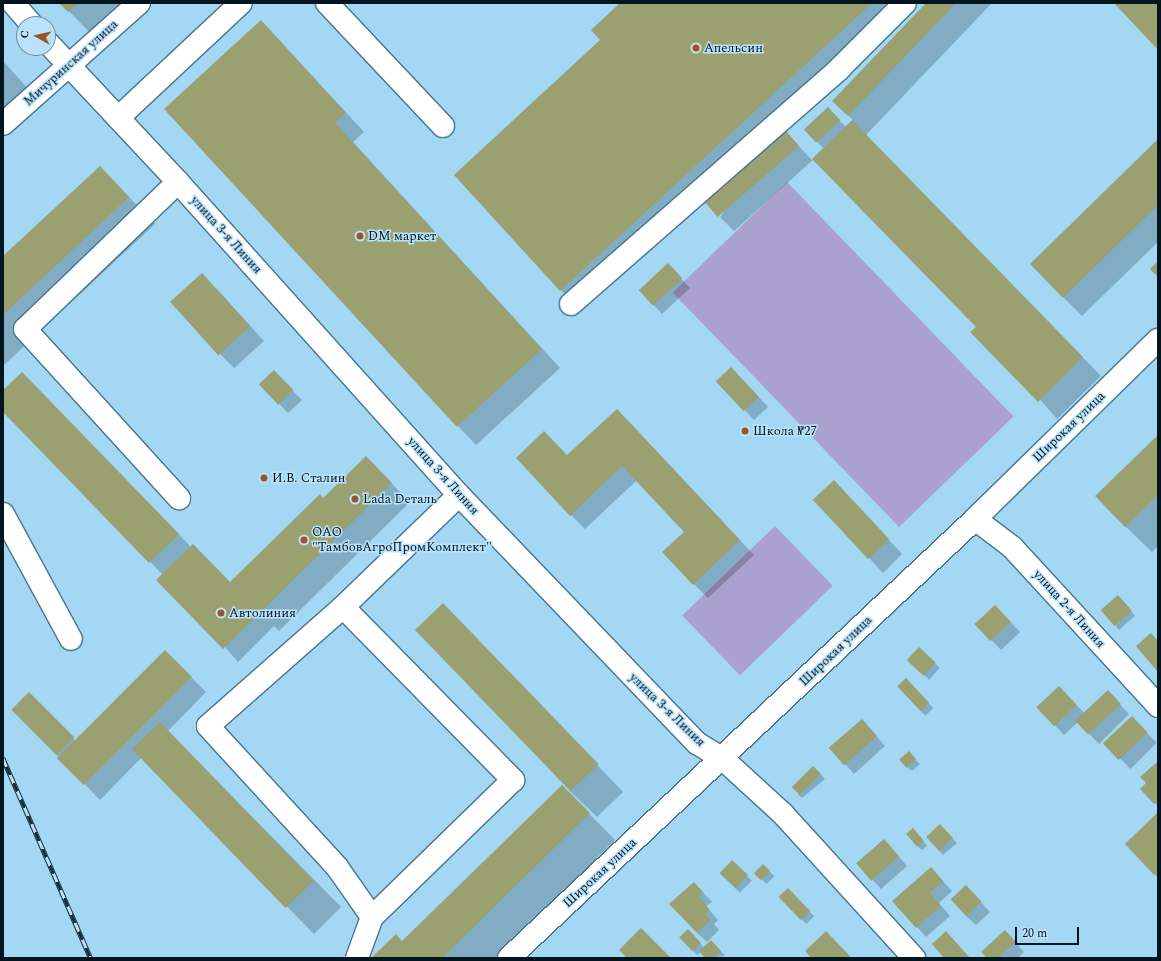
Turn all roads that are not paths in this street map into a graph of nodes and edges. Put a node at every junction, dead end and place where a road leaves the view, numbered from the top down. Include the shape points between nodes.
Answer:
1 (13, 3) edge
2 (139, 3) edge
3 (240, 3) edge
4 (327, 3) edge
5 (905, 3) edge
6 (24, 16) edge
7 (56, 52) edge
8 (68, 66) junction
9 (118, 118) junction
10 (3, 124) edge
11 (443, 126) dead end
12 (178, 182) junction
13 (571, 304) dead end
14 (1158, 340) edge
15 (459, 495) junction
16 (179, 498) dead end
17 (3, 514) edge
18 (975, 519) junction
19 (343, 607) junction
20 (71, 638) dead end
21 (1158, 706) edge
22 (723, 759) junction
23 (372, 917) junction
24 (357, 958) edge
25 (509, 958) edge
26 (914, 958) edge

1 - 6 street
2 - 8 street, Мичуринская улица
3 - 9 street
4 - 11 street
5 - 13 street via 839,69
7 - 8 street, улица 3-я Линия
8 - 9 street, улица 3-я Линия
8 - 10 street, Мичуринская улица
9 - 12 street, улица 3-я Линия
12 - 15 street, улица 3-я Линия
12 - 16 street via 25,329
14 - 18 street, Широкая улица
15 - 19 street
15 - 22 street, улица 3-я Линия via 697,743
17 - 20 street
18 - 21 street, улица 2-я Линия via 1012,547
18 - 22 street, Широкая улица
19 - 23 street via 208,726 337,867
19 - 23 street via 513,780
22 - 25 street, Широкая улица
22 - 26 street, улица 3-я Линия via 784,814
23 - 24 street

